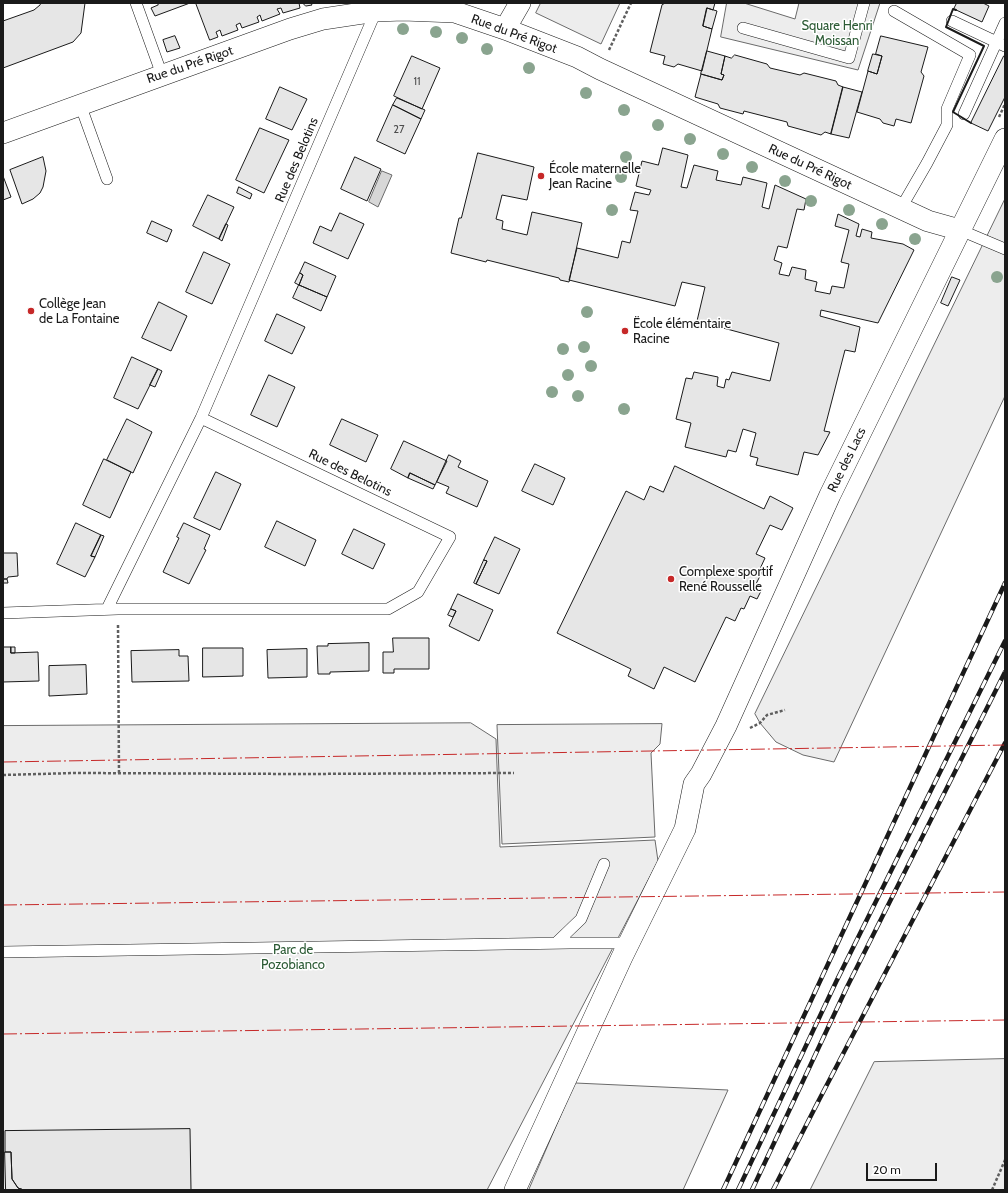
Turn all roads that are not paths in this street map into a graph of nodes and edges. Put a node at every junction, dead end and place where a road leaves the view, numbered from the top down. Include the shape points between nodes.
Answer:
1 (136, 3) edge
2 (520, 3) edge
3 (864, 3) edge
4 (404, 7) edge
5 (457, 8) edge
6 (376, 11) junction
7 (894, 11) dead end
8 (952, 21) dead end
9 (1005, 22) edge
10 (743, 28) dead end
11 (505, 29) junction
12 (1001, 44) edge
13 (162, 75) junction
14 (80, 104) junction
15 (964, 114) dead end
16 (3, 133) edge
17 (1005, 138) edge
18 (107, 179) dead end
19 (900, 208) junction
20 (960, 230) junction
21 (1004, 245) edge
22 (201, 418) junction
23 (112, 609) junction
24 (3, 613) edge
25 (604, 864) dead end
26 (556, 943) junction
27 (629, 943) junction
28 (3, 952) edge
29 (515, 1190) edge

1 - 13 lane
2 - 11 street
3 - 10 lane via 849,58
4 - 5 street, Rue du Pré Rigot
4 - 6 street, Rue du Pré Rigot
5 - 11 street, Rue du Pré Rigot
6 - 13 street, Rue du Pré Rigot via 340,16 296,27
6 - 22 lane, Rue des Belotins
7 - 19 lane via 970,55 947,109 947,125
8 - 12 lane
9 - 12 lane
11 - 19 street, Rue du Pré Rigot via 577,57
12 - 15 lane
13 - 14 street, Rue du Pré Rigot
14 - 16 street, Rue du Pré Rigot
14 - 18 lane
17 - 20 street, Rue des Lacs
19 - 20 street, Rue du Pré Rigot via 928,221
20 - 21 lane
20 - 27 street, Rue des Lacs via 830,495 726,726 694,784 685,829
22 - 23 lane
22 - 23 lane, Rue des Belotins via 450,537 418,592 388,609
23 - 24 lane, Rue des Belotins
25 - 26 lane via 581,919
26 - 27 lane
26 - 28 lane
27 - 29 street

